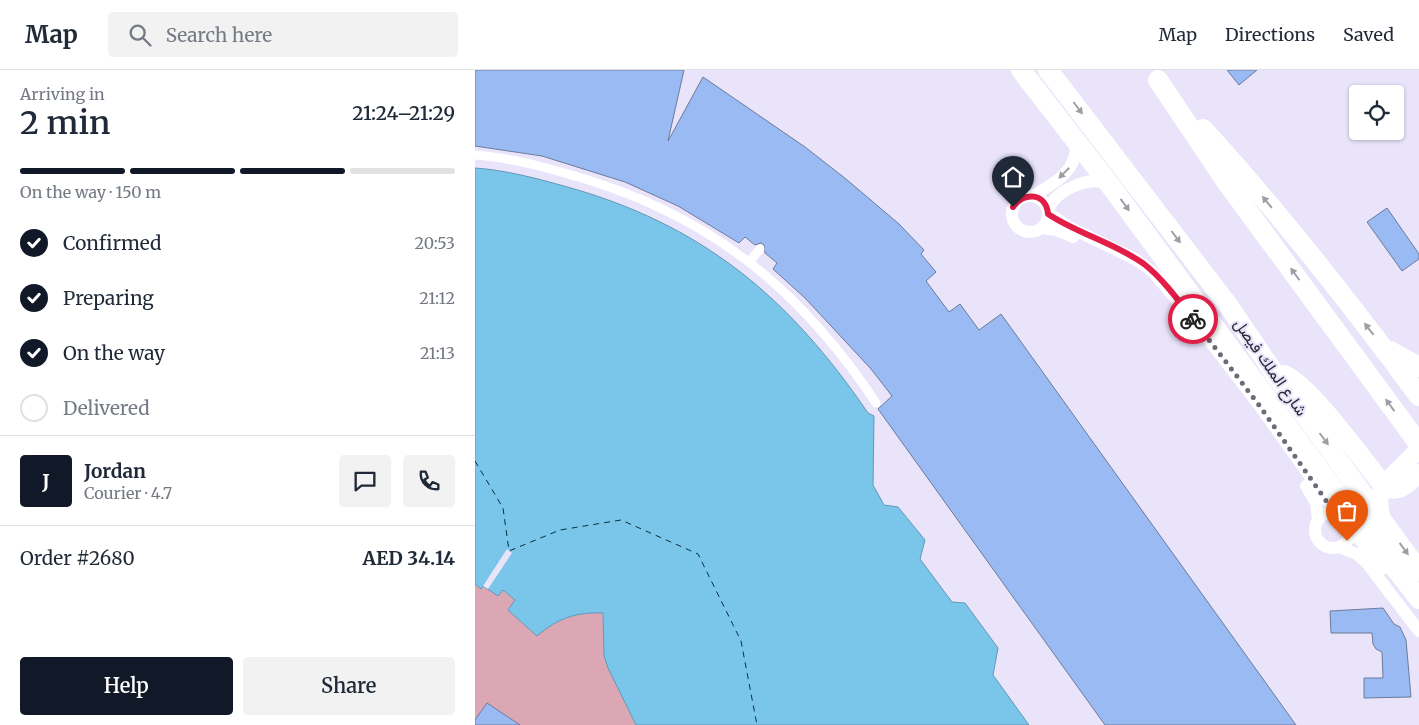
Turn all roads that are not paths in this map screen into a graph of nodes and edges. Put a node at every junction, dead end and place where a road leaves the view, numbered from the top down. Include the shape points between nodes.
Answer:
1 (1021, 70) edge
2 (1047, 70) edge
3 (1154, 75) edge
4 (1075, 138) junction
5 (475, 155) edge
6 (1110, 184) junction
7 (1032, 196) junction
8 (1048, 212) junction
9 (1042, 228) junction
10 (760, 249) dead end
11 (750, 261) junction
12 (1383, 348) junction
13 (1419, 367) edge
14 (1272, 370) junction
15 (1419, 396) edge
16 (877, 403) dead end
17 (1419, 444) edge
18 (1419, 449) edge
19 (1419, 473) edge
20 (1383, 485) junction
21 (1336, 513) junction
22 (1381, 518) junction
23 (1318, 520) junction
24 (1350, 531) junction
25 (1339, 547) junction
26 (1419, 570) edge
27 (1419, 599) edge
28 (1419, 619) edge
29 (1419, 630) edge

1 - 4 highway
2 -> 14 highway, شارع الملك فيصل via 1228,305
12 -> 3 highway via 1240,169
17 -> 3 highway via 1225,180
4 - 6 highway
4 -> 7 street via 1075,159 1067,171
5 - 11 street via 538,166 646,200 700,228
6 - 8 street via 1093,181 1079,184 1055,198
6 -> 27 highway via 1321,472
7 - 8 street via 1042,200
7 - 9 street via 1017,201 1012,211 1013,219 1027,232
8 - 9 street
8 - 21 street via 1069,227 1135,259 1153,272 1259,405
9 - 23 street via 1063,232 1122,260 1141,271 1156,286 1241,394 1310,493
10 - 11 street
11 - 16 street via 825,333
12 - 13 highway
12 - 15 highway
14 - 20 highway via 1289,377 1310,395
14 -> 22 highway, شارع الملك فيصل
18 - 20 main road
19 - 20 main road via 1399,490
20 - 22 main road via 1380,493
21 - 23 street via 1326,514
21 - 24 street via 1348,521
22 -> 26 highway, شارع الملك فيصل
23 - 25 street via 1315,529 1317,539 1324,546
24 - 25 street via 1347,541
24 - 28 street
25 - 29 street via 1367,563

